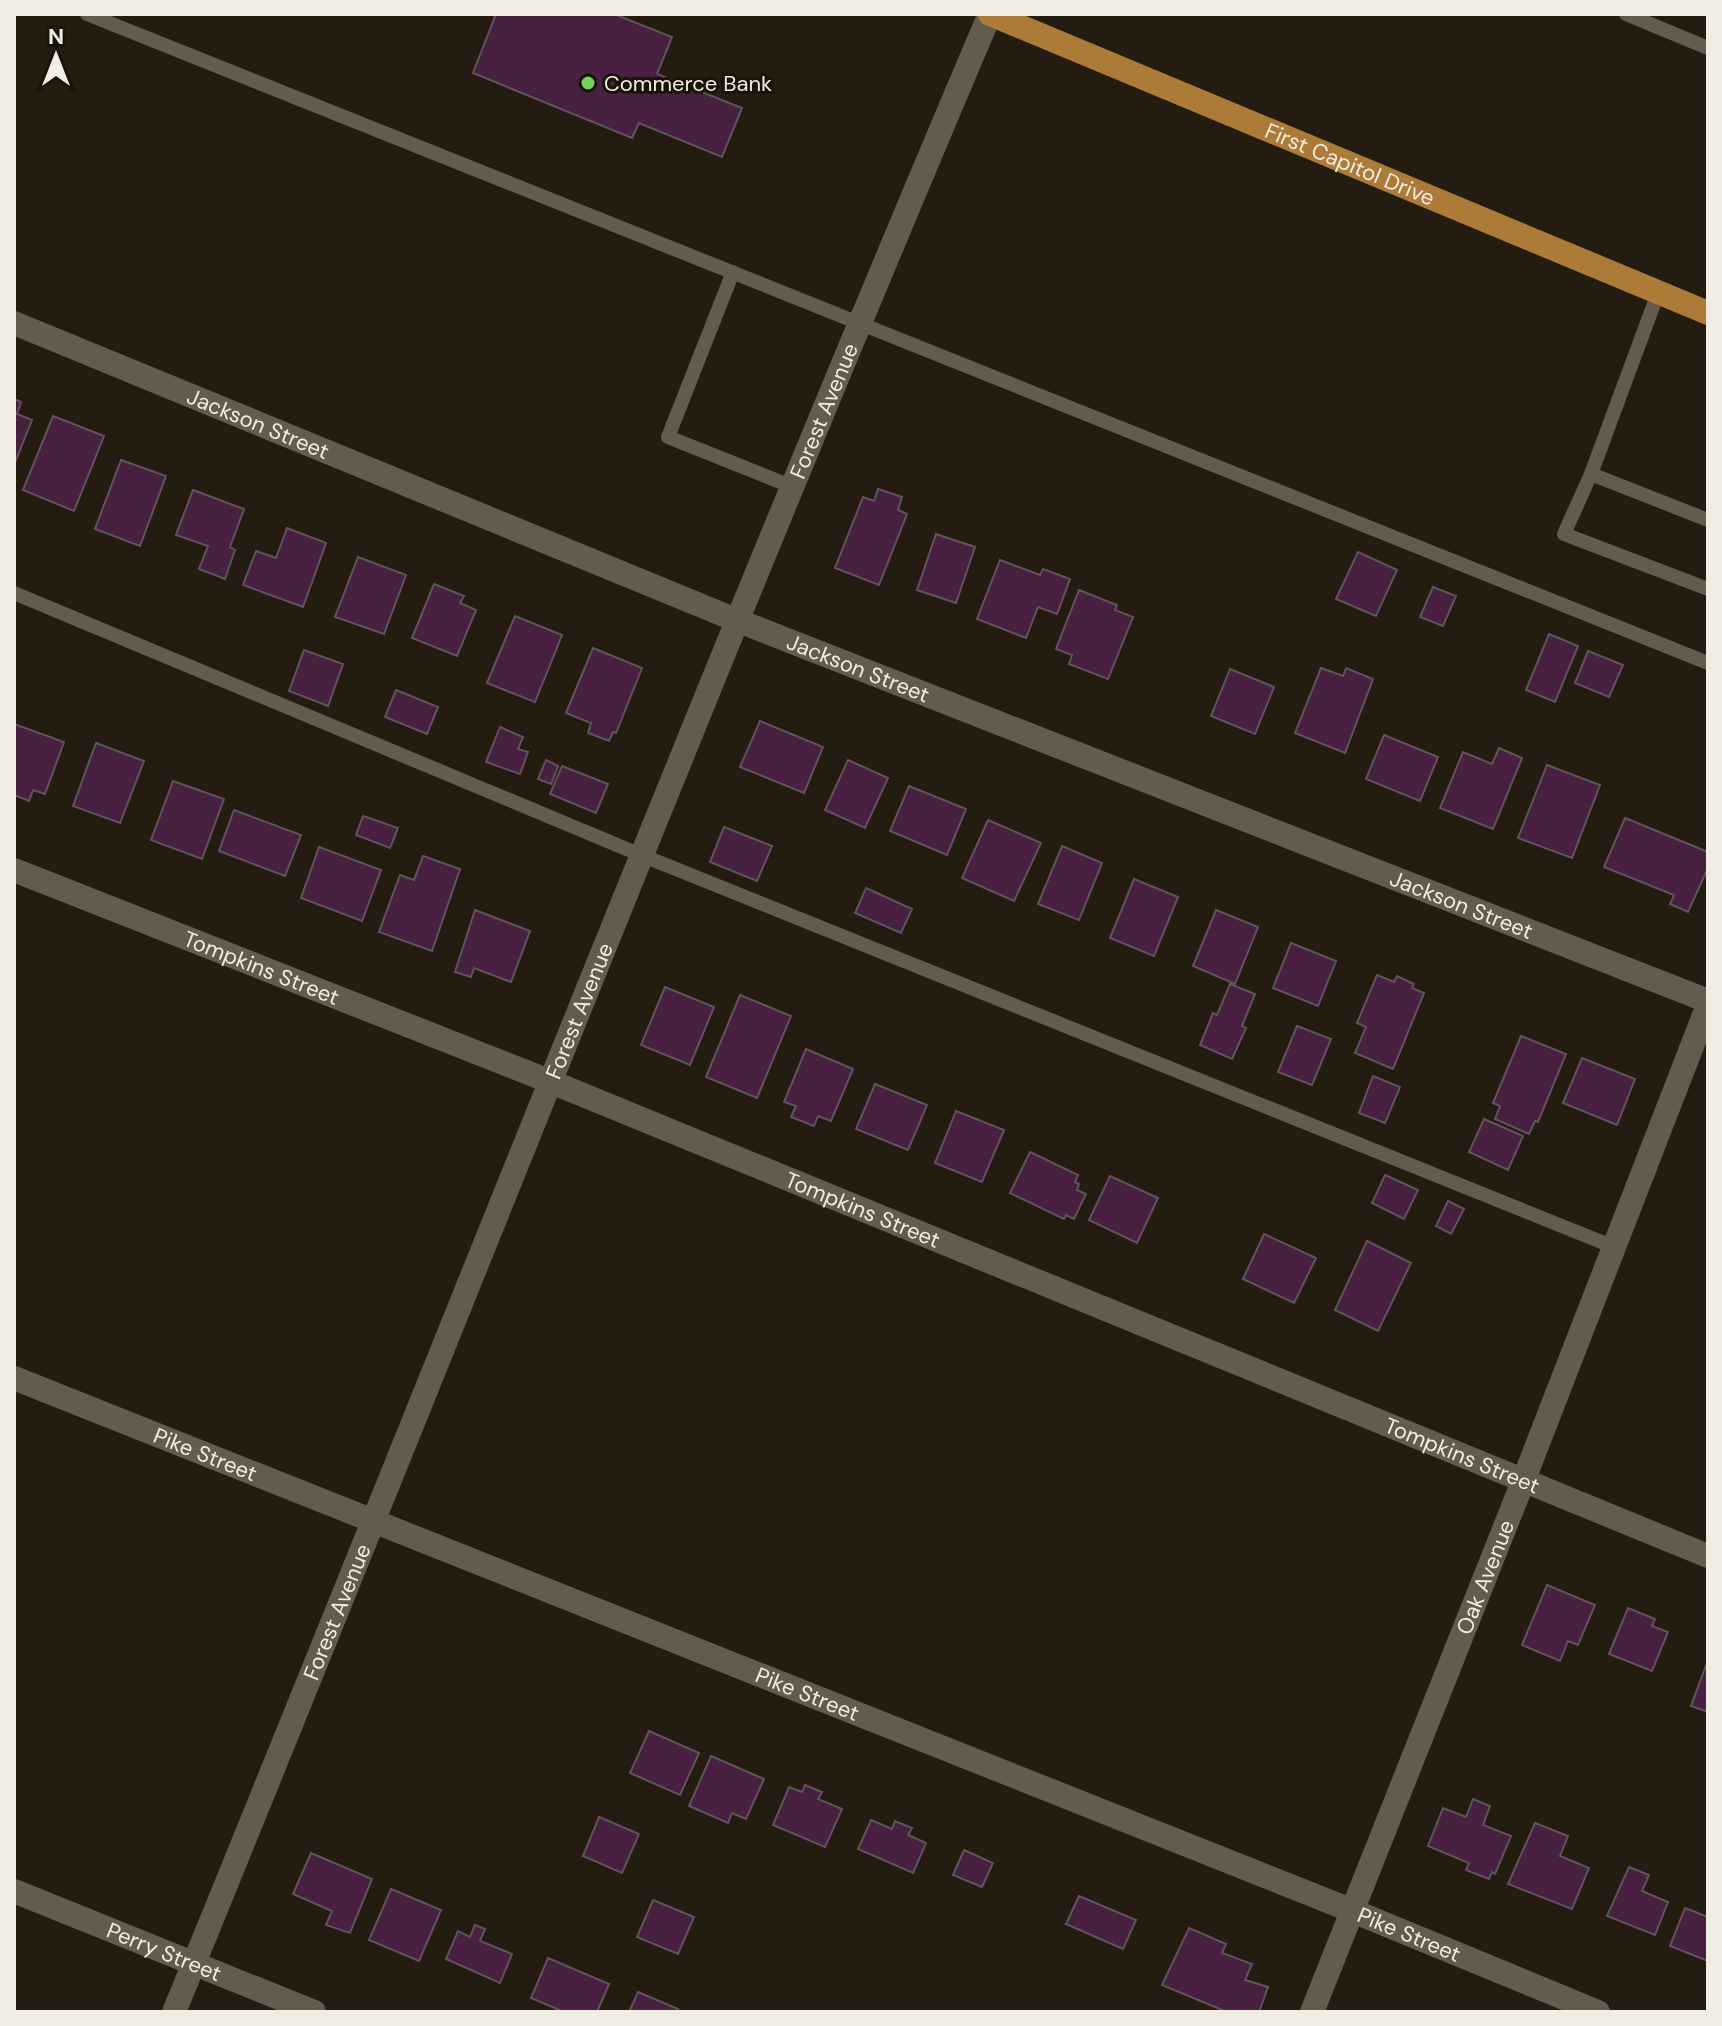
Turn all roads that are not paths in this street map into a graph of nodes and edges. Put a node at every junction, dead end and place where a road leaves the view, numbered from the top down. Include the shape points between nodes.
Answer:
1 (87, 14) edge
2 (990, 14) edge
3 (1626, 14) edge
4 (1708, 48) edge
5 (733, 272) junction
6 (1658, 293) junction
7 (1708, 313) edge
8 (14, 323) edge
9 (860, 323) junction
10 (1591, 474) junction
11 (793, 487) junction
12 (1708, 520) edge
13 (1708, 589) edge
14 (14, 593) edge
15 (736, 620) junction
16 (1708, 663) edge
17 (641, 855) junction
18 (14, 870) edge
19 (1708, 1003) edge
20 (549, 1081) junction
21 (1614, 1247) junction
22 (14, 1378) edge
23 (1524, 1479) junction
24 (375, 1522) junction
25 (1708, 1556) edge
26 (14, 1891) edge
27 (1353, 1911) junction
28 (194, 1964) junction
29 (174, 2012) edge
30 (314, 2012) edge
31 (1312, 2012) edge
32 (1598, 2012) edge

1 - 5 lane
2 - 6 main road, First Capitol Drive
2 - 9 street, Forest Avenue
3 - 4 lane
5 - 9 lane
5 - 11 lane via 668,437
6 - 7 main road, First Capitol Drive
6 - 10 lane
8 - 15 street, Jackson Street
9 - 11 street, Forest Avenue
9 - 16 lane
10 - 12 lane
10 - 13 lane via 1564,534
11 - 15 street, Forest Avenue
14 - 17 lane
15 - 17 street, Forest Avenue
15 - 19 street, Jackson Street
17 - 20 street, Forest Avenue
17 - 21 lane
18 - 20 street, Tompkins Street
19 - 21 street, Oak Avenue
20 - 23 street, Tompkins Street
20 - 24 street, Forest Avenue
21 - 23 street, Oak Avenue
22 - 24 street, Pike Street
23 - 25 street, Tompkins Street
23 - 27 street, Oak Avenue
24 - 27 street, Pike Street
24 - 28 street, Forest Avenue
26 - 28 street, Perry Street
27 - 31 street, Oak Avenue
27 - 32 street, Pike Street
28 - 29 street, Forest Avenue
28 - 30 street, Perry Street

